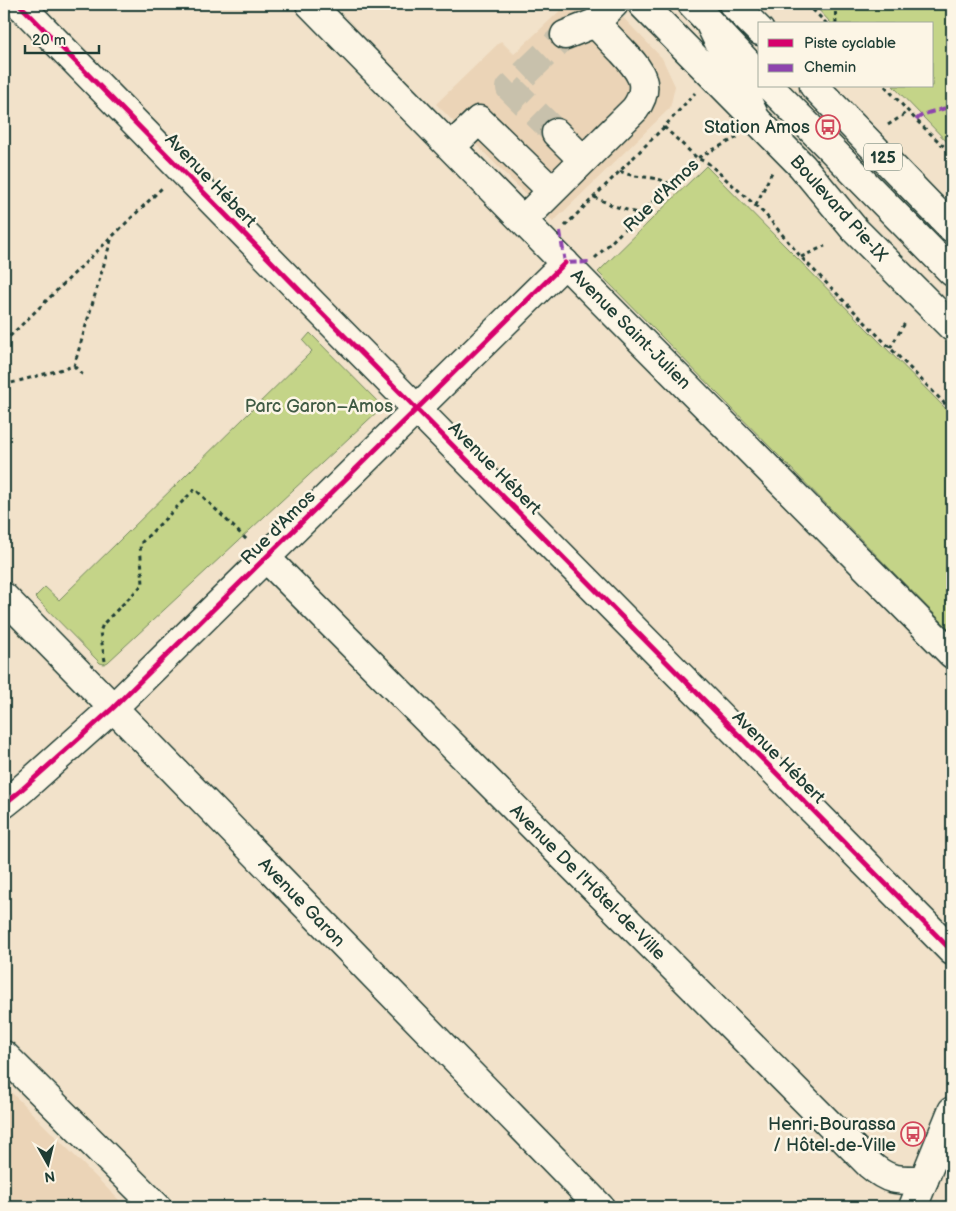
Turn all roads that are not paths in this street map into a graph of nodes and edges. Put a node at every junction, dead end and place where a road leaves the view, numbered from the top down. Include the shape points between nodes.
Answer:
1 (19, 4) edge
2 (310, 4) edge
3 (614, 4) edge
4 (642, 4) edge
5 (733, 4) edge
6 (701, 13) edge
7 (595, 23) junction
8 (758, 29) edge
9 (565, 35) tunnel mouth
10 (747, 74) edge
11 (771, 88) edge
12 (816, 88) edge
13 (556, 133) tunnel mouth
14 (451, 147) junction
15 (583, 160) junction
16 (552, 191) junction
17 (523, 220) junction
18 (952, 228) edge
19 (578, 263) junction
20 (952, 272) edge
21 (952, 327) edge
22 (417, 409) junction
23 (266, 558) junction
24 (4, 598) edge
25 (952, 654) edge
26 (113, 708) junction
27 (4, 804) edge
28 (952, 951) edge
29 (4, 1055) edge
30 (952, 1111) edge
31 (924, 1180) junction
32 (157, 1207) edge
33 (600, 1207) edge
34 (913, 1207) edge

1 - 22 street, Avenue Hébert
2 - 14 street, Avenue Saint-Julien
3 - 7 street
4 - 10 street, Boulevard Pie-IX
5 - 8 street
6 - 10 street
7 - 9 street
7 - 15 street via 639,70 644,87 634,108
10 - 21 street, Boulevard Pie-IX via 747,128 802,166 855,230
11 - 20 street
12 - 18 street, 125
13 - 15 street
14 - 16 street via 478,120
14 - 17 street, Avenue Saint-Julien
15 - 16 street
16 - 17 street
17 - 19 street, Avenue Saint-Julien
19 - 22 street, Rue d'Amos
19 - 25 street, Avenue Saint-Julien
22 - 23 street, Rue d'Amos
22 - 28 street, Avenue Hébert
23 - 26 street, Rue d'Amos
23 - 31 street, Avenue De l'Hôtel-de-Ville via 870,1165 890,1178
24 - 26 street, Avenue Garon
26 - 27 street, Rue d'Amos
26 - 33 street, Avenue Garon
29 - 32 street
30 - 31 street
31 - 34 street

